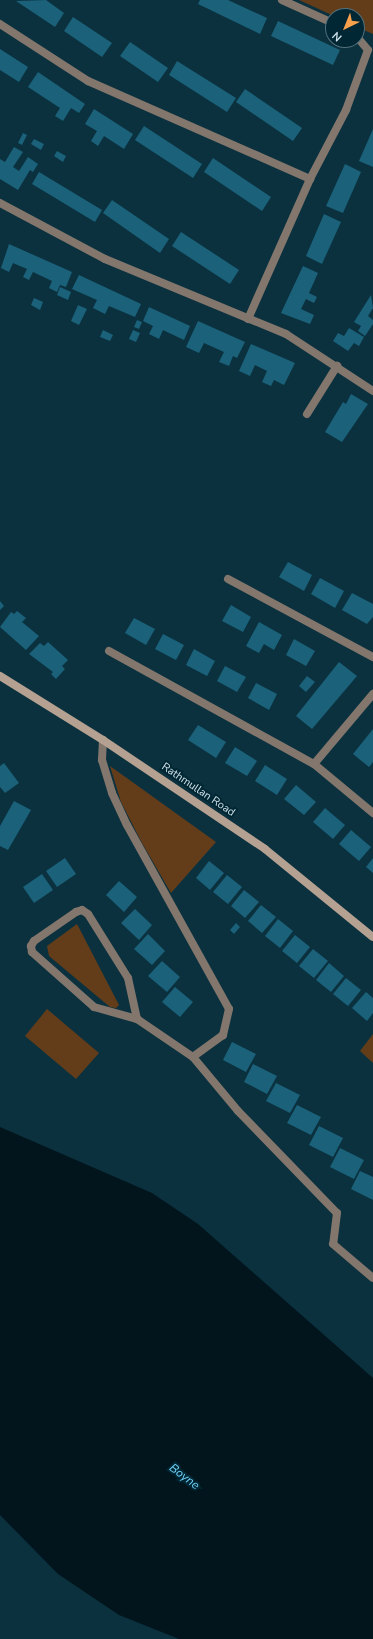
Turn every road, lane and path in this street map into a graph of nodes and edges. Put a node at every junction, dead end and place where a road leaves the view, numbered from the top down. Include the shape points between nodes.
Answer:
1 (282, 0) edge
2 (325, 19) edge
3 (0, 24) edge
4 (365, 46) edge
5 (310, 179) junction
6 (0, 203) edge
7 (248, 319) junction
8 (337, 366) junction
9 (373, 391) edge
10 (307, 414) dead end
11 (228, 579) dead end
12 (109, 651) dead end
13 (373, 657) edge
14 (0, 676) edge
15 (373, 694) edge
16 (103, 740) junction
17 (314, 764) junction
18 (373, 813) edge
19 (373, 937) edge
20 (137, 1019) junction
21 (193, 1056) junction
22 (373, 1278) edge

1 - 2 street
3 - 5 street via 88,81
4 - 5 street via 368,50 346,110
5 - 7 street
6 - 7 street via 105,259
7 - 8 street via 286,334
8 - 9 street
8 - 10 street
11 - 13 street
12 - 17 street
14 - 16 street, Rathmullan Road
15 - 17 street
16 - 19 street, Rathmullan Road via 265,849
16 - 21 street via 102,760 112,793 127,825 229,1009 223,1035
17 - 18 street
20 - 20 street via 94,1007 32,952 31,946 34,941 76,912 82,910 88,914 128,978
20 - 21 street
21 - 22 street via 238,1111 337,1213 334,1244

